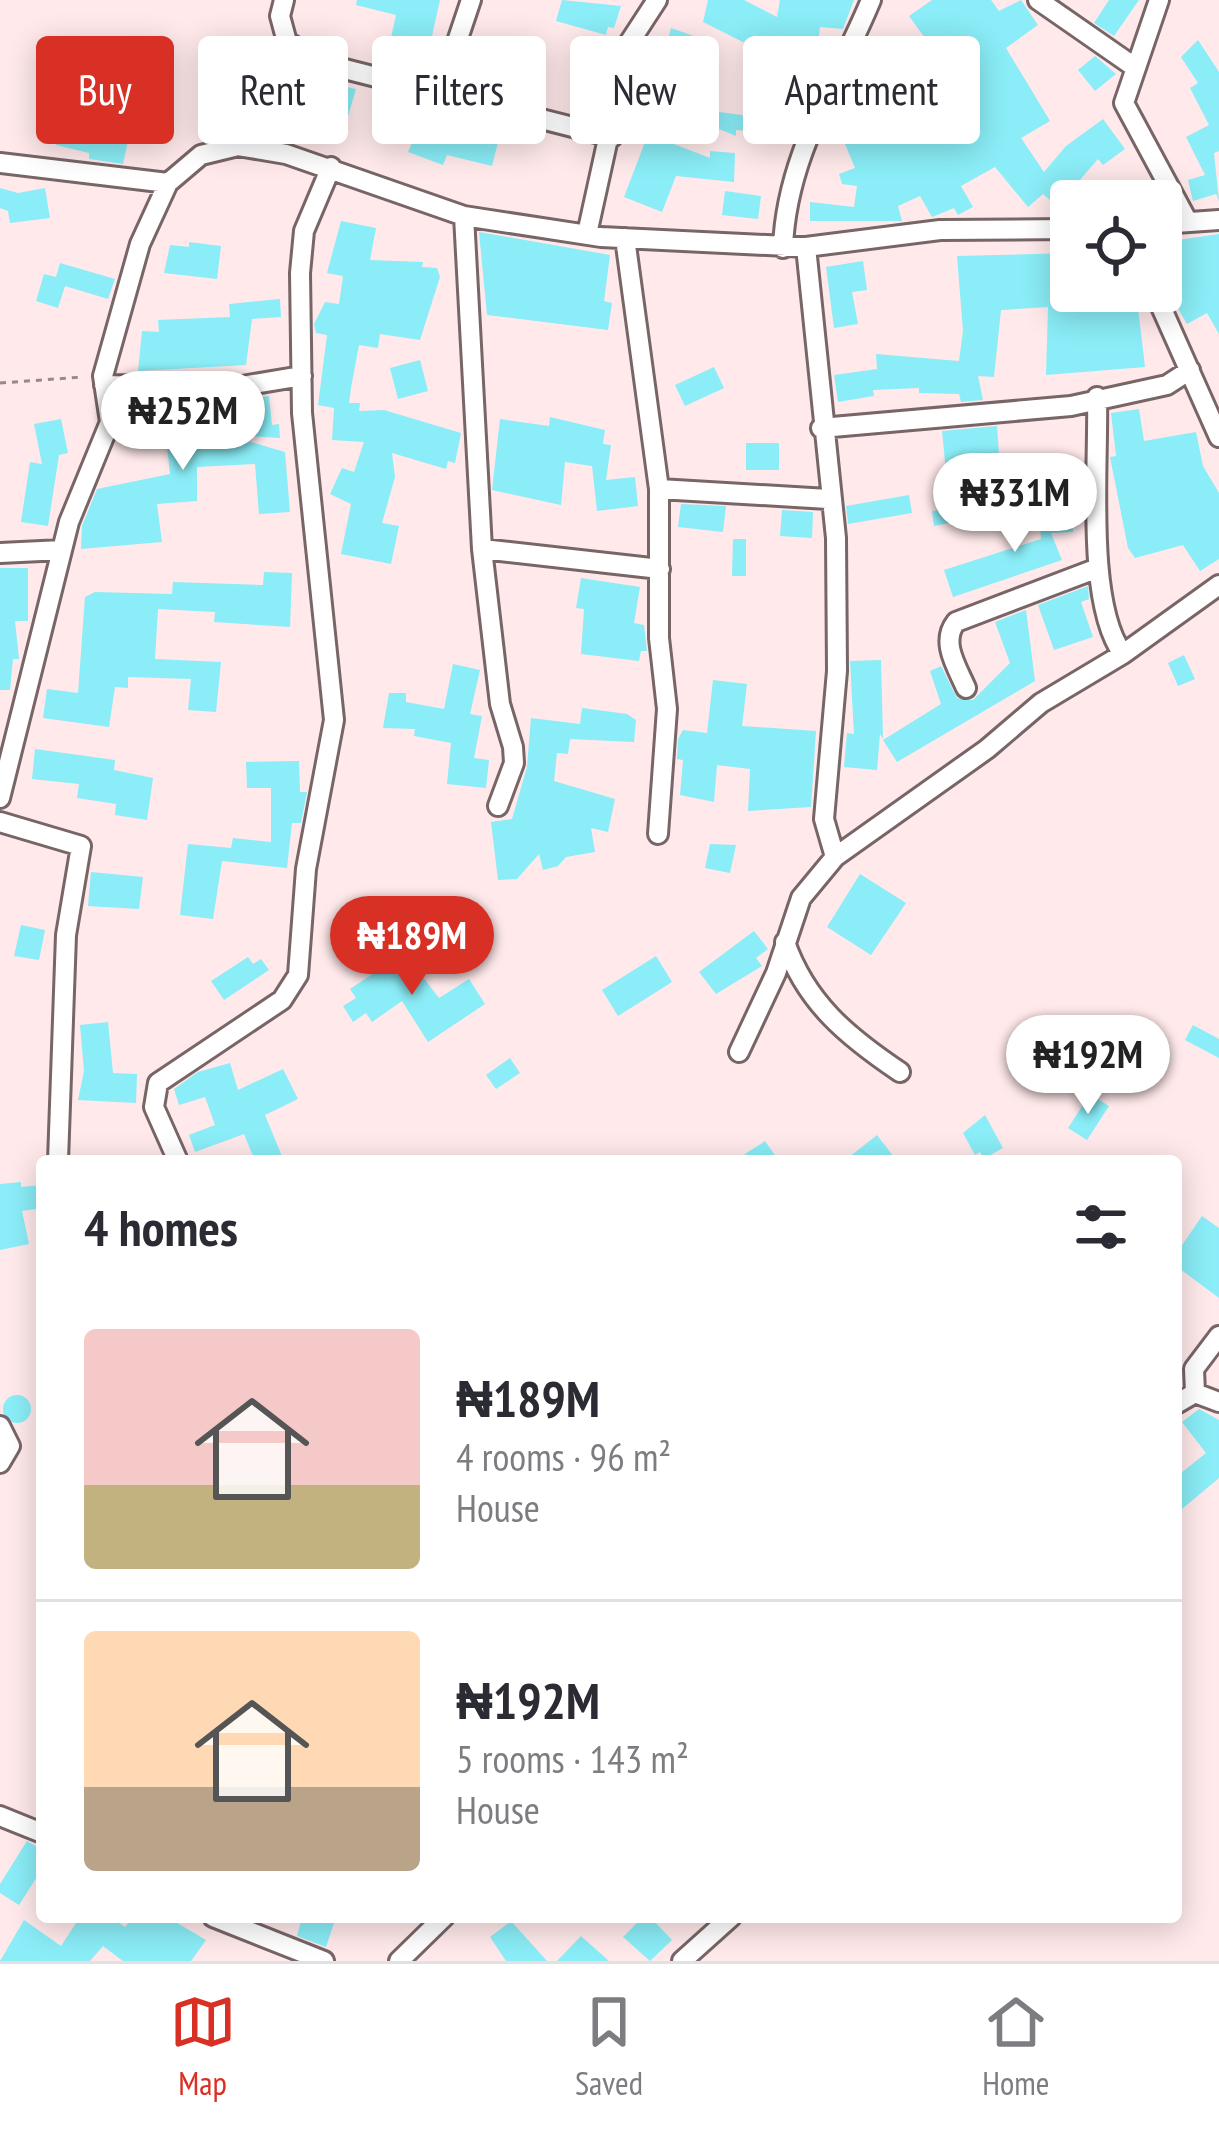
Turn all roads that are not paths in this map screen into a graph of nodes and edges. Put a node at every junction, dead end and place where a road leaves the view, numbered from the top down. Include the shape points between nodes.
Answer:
1 (284, 0) edge
2 (471, 0) edge
3 (657, 0) edge
4 (871, 0) edge
5 (1038, 0) edge
6 (1159, 0) edge
7 (459, 36) edge
8 (634, 36) edge
9 (1133, 66) junction
10 (372, 74) edge
11 (610, 144) edge
12 (0, 164) edge
13 (331, 167) junction
14 (168, 184) junction
15 (464, 216) junction
16 (1219, 220) edge
17 (1182, 222) edge
18 (1188, 222) junction
19 (1050, 229) edge
20 (587, 234) junction
21 (625, 238) junction
22 (783, 248) junction
23 (806, 248) junction
24 (1164, 312) edge
25 (1190, 370) junction
26 (302, 376) junction
27 (103, 381) junction
28 (1096, 397) junction
29 (821, 428) junction
30 (1219, 437) edge
31 (659, 489) junction
32 (828, 500) junction
33 (482, 549) junction
34 (62, 550) junction
35 (0, 553) edge
36 (660, 568) junction
37 (1098, 568) junction
38 (1219, 585) edge
39 (1123, 654) junction
40 (966, 688) dead end
41 (0, 798) edge
42 (498, 806) dead end
43 (0, 822) edge
44 (658, 834) dead end
45 (835, 857) junction
46 (785, 942) junction
47 (739, 1052) dead end
48 (900, 1072) dead end
49 (58, 1155) edge
50 (175, 1155) edge
51 (1219, 1336) edge
52 (1196, 1393) junction
53 (1182, 1401) edge
54 (1219, 1402) edge
55 (0, 1426) edge
56 (0, 1463) edge
57 (0, 1816) edge
58 (36, 1831) edge
59 (228, 1923) edge
60 (439, 1923) edge
61 (724, 1923) edge
62 (324, 1961) edge
63 (399, 1961) edge
64 (682, 1961) edge

1 - 10 street via 284,32 298,52
2 - 7 street
3 - 8 street
4 - 22 street via 819,104 784,211
5 - 9 street
6 - 9 street
9 - 18 street via 1125,110
11 - 20 street
12 - 14 street
13 - 14 street via 238,146 201,155
13 - 15 street
13 - 26 street via 302,247
14 - 27 street via 140,244
15 - 20 street
15 - 33 street
16 - 18 street
17 - 18 street
19 - 23 street via 940,230
20 - 21 street
21 - 22 street
21 - 31 street
22 - 23 street
23 - 29 street
24 - 25 street
25 - 28 street via 1167,386
25 - 30 street
26 - 27 street via 242,386
26 - 50 street via 334,720 309,850 298,975 282,1000 158,1083 154,1107
27 - 34 street via 110,422
28 - 29 street via 1071,406
28 - 37 street
29 - 32 street
31 - 32 street
31 - 36 street
32 - 45 street via 839,626 824,819
33 - 36 street
33 - 42 street via 498,691 513,747
34 - 35 street
34 - 41 street
36 - 44 street via 668,709
37 - 39 street via 1106,628
37 - 40 street via 956,622 950,651
38 - 39 street
39 - 45 street via 1055,693
43 - 49 street via 80,846 66,935
45 - 46 street via 801,898
46 - 47 street
46 - 48 street via 804,989 850,1038
51 - 52 street via 1194,1369
52 - 53 street
52 - 54 street
55 - 56 street via 10,1446
57 - 58 street
59 - 62 street
60 - 63 street
61 - 64 street

